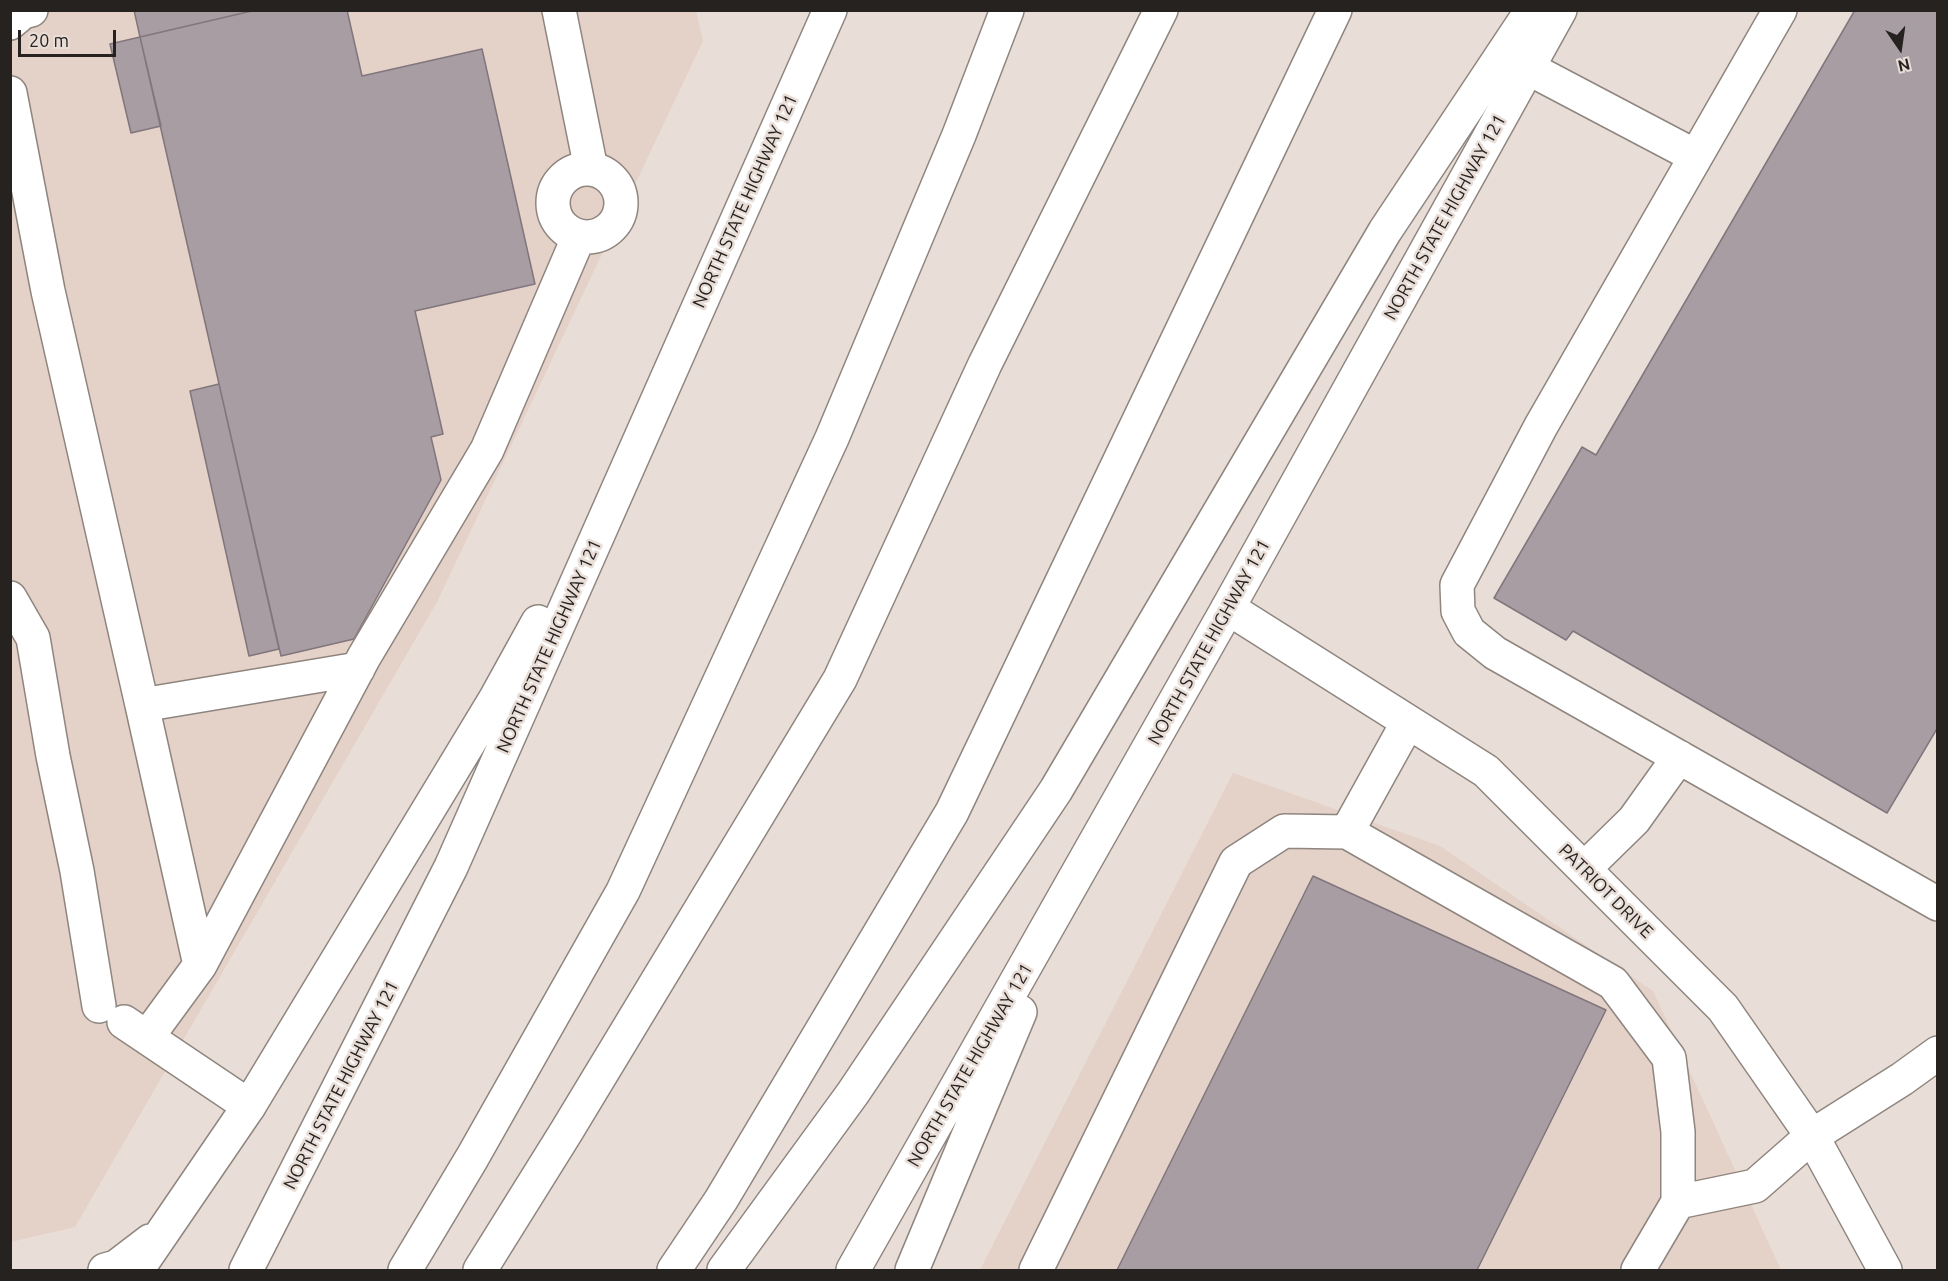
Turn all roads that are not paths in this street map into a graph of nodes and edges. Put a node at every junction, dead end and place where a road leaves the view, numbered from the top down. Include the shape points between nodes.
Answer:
1 (559, 10) edge
2 (830, 10) edge
3 (1007, 10) edge
4 (1161, 10) edge
5 (1335, 10) edge
6 (1532, 10) edge
7 (1560, 10) edge
8 (1780, 10) edge
9 (1528, 68) junction
10 (10, 93) edge
11 (1695, 156) junction
12 (591, 169) junction
13 (579, 236) junction
14 (642, 434) junction
15 (10, 598) edge
16 (1228, 608) junction
17 (358, 669) junction
18 (142, 705) junction
19 (1408, 722) junction
20 (1679, 757) junction
21 (1347, 832) junction
22 (1584, 869) junction
23 (1078, 874) junction
24 (1938, 904) edge
25 (200, 965) junction
26 (124, 1021) junction
27 (1938, 1053) edge
28 (249, 1106) junction
29 (1812, 1136) junction
30 (1678, 1202) junction
31 (168, 1228) junction
32 (105, 1270) edge
33 (137, 1270) edge
34 (246, 1270) edge
35 (405, 1270) edge
36 (480, 1270) edge
37 (674, 1270) edge
38 (724, 1270) edge
39 (853, 1270) edge
40 (912, 1270) edge
41 (1036, 1270) edge
42 (1638, 1270) edge
43 (1885, 1270) edge

1 - 12 main road
2 - 14 main road, NORTH STATE HIGHWAY 121
3 - 35 main road via 832,438 624,891
4 - 36 main road via 985,364 840,679
5 - 37 main road via 952,812 721,1200
6 - 38 main road via 1385,231 1056,790 853,1094
7 - 9 main road, NORTH STATE HIGHWAY 121
8 - 11 main road
9 - 11 main road
9 - 16 main road, NORTH STATE HIGHWAY 121
10 - 18 main road via 48,291
11 - 20 main road via 1541,426 1457,585 1458,611 1469,632 1495,653
12 - 13 main road via 567,176 553,197 558,221
12 - 13 main road via 615,183 621,205 612,227 591,237
13 - 17 main road via 487,450
14 - 28 main road via 496,698
14 - 34 main road, NORTH STATE HIGHWAY 121 via 451,867
15 - 26 main road via 33,638 77,871
16 - 19 main road, PATRIOT DRIVE
16 - 23 main road, NORTH STATE HIGHWAY 121
17 - 18 main road
17 - 25 main road
18 - 25 main road
19 - 21 main road
19 - 22 main road, PATRIOT DRIVE via 1486,771
20 - 22 main road via 1634,820
20 - 24 main road
21 - 30 main road via 1613,983 1669,1058 1678,1132
21 - 41 main road via 1284,831 1236,861
22 - 29 main road, PATRIOT DRIVE via 1723,1008
23 - 39 main road, NORTH STATE HIGHWAY 121
23 - 40 main road
25 - 26 main road
26 - 28 main road
27 - 29 main road
28 - 31 main road
29 - 30 main road via 1755,1186
29 - 43 main road, PATRIOT DRIVE
30 - 42 main road
31 - 32 main road via 116,1267
31 - 33 main road

